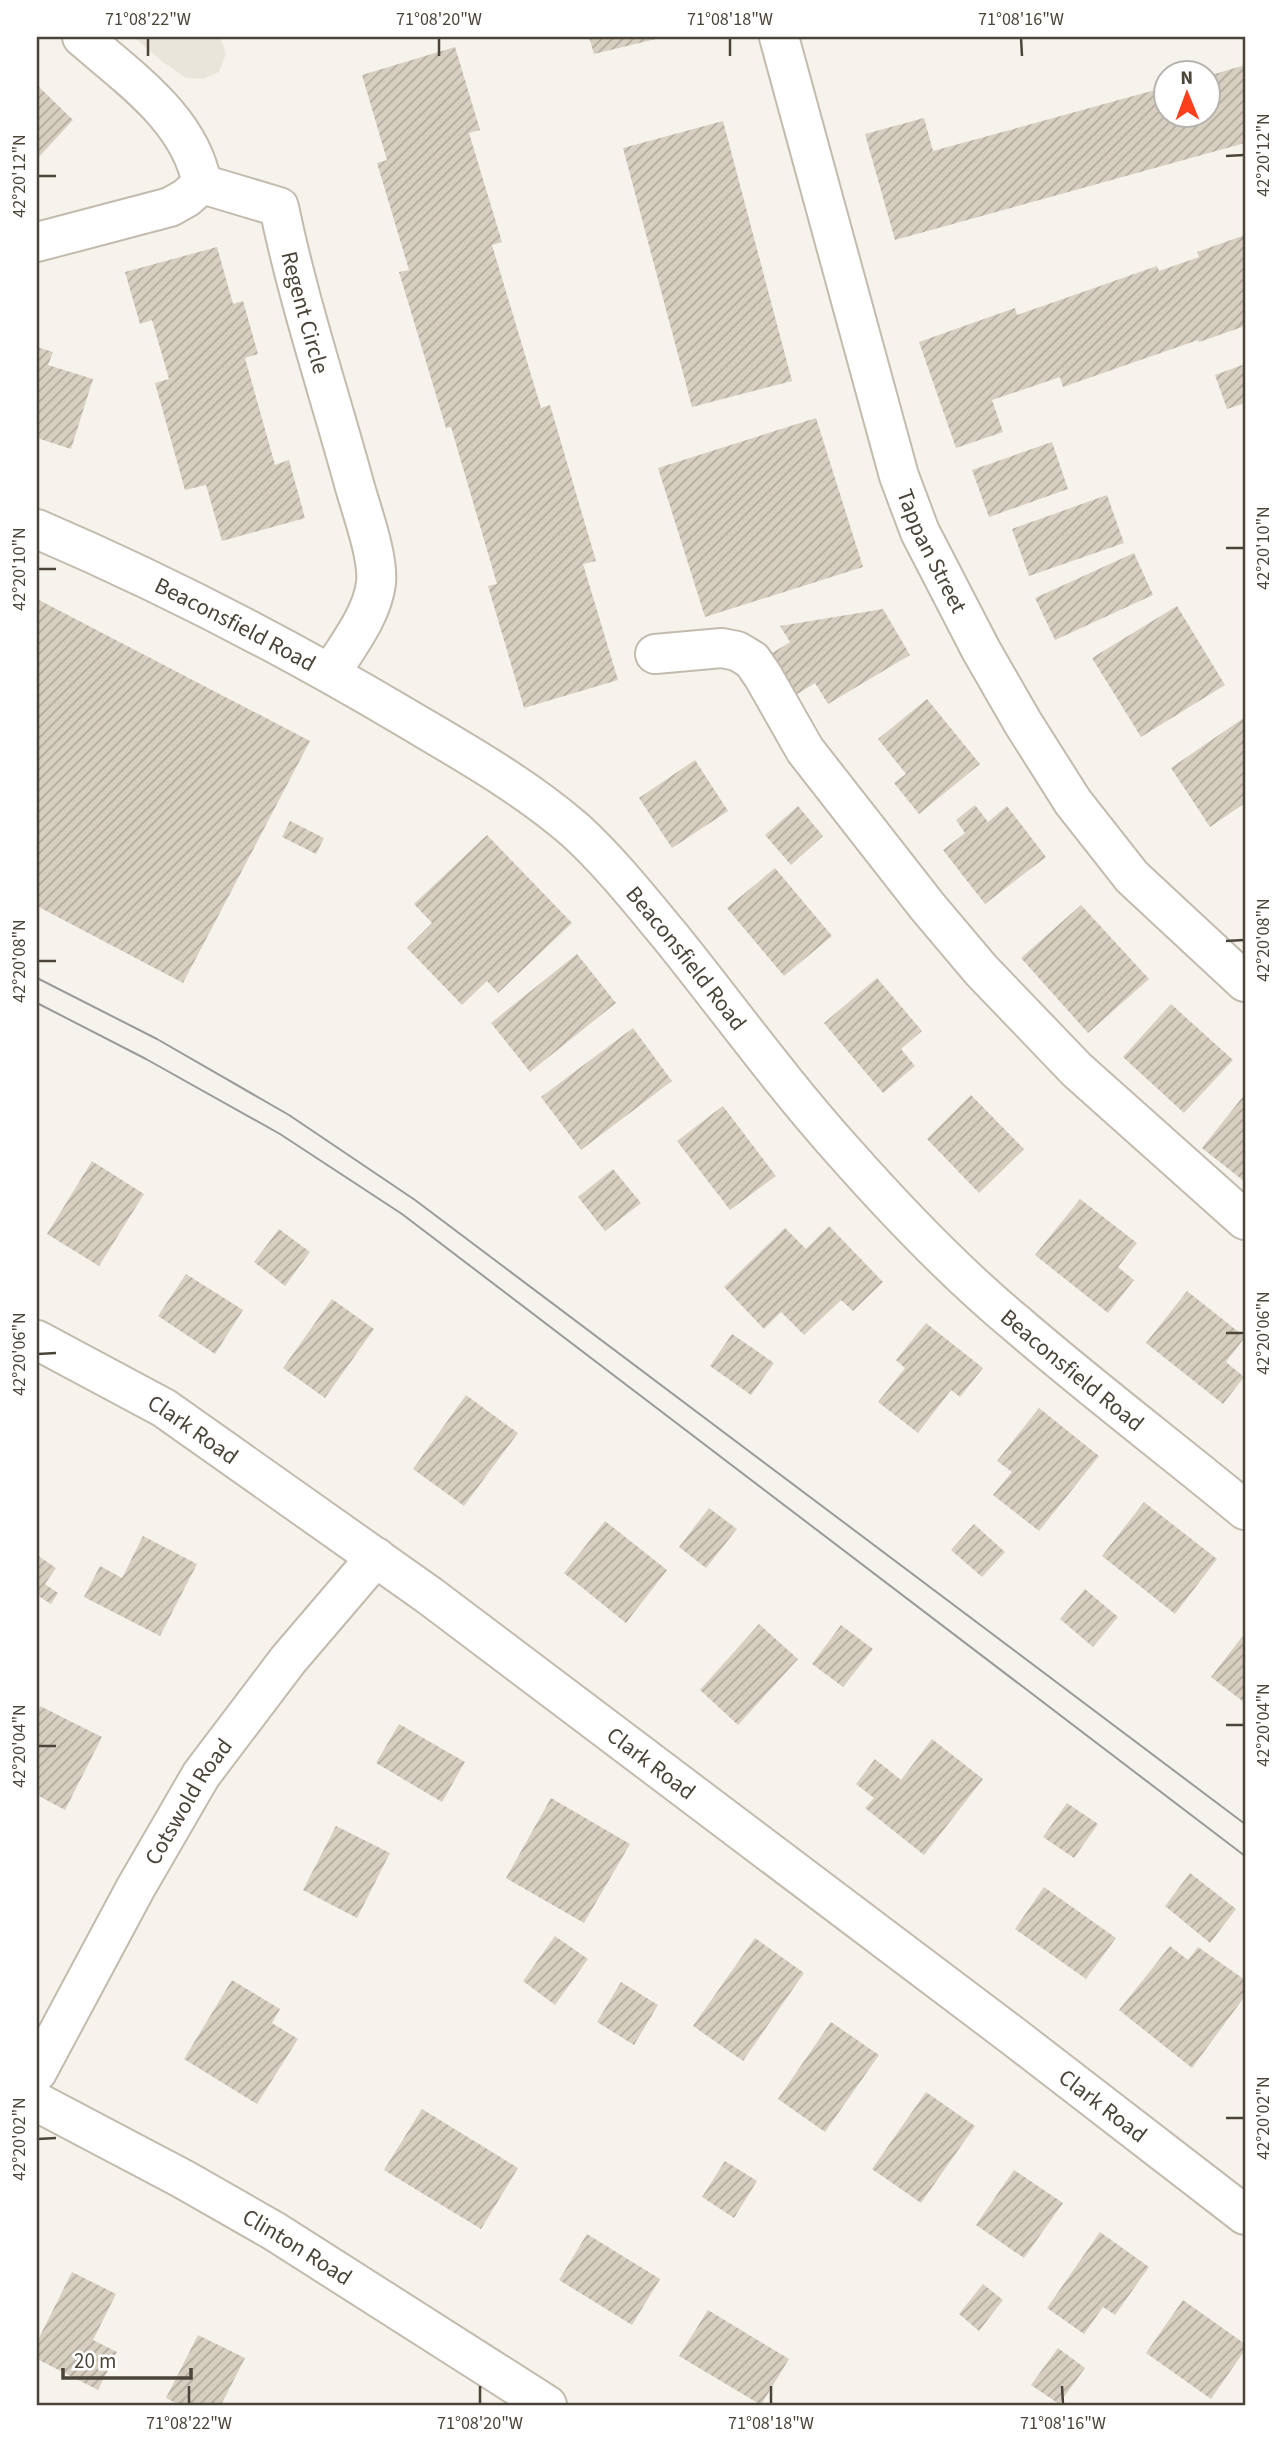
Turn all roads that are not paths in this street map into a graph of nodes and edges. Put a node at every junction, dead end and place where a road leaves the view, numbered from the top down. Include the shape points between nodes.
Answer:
1 (82, 37) edge
2 (779, 37) edge
3 (202, 184) junction
4 (37, 242) edge
5 (37, 529) edge
6 (655, 654) dead end
7 (331, 673) junction
8 (1245, 982) edge
9 (1245, 1220) edge
10 (37, 1340) edge
11 (1245, 1510) edge
12 (376, 1557) junction
13 (37, 2072) edge
14 (37, 2102) edge
15 (1245, 2215) edge
16 (547, 2405) edge

1 - 3 street via 169,117 189,147
2 - 8 street, Tappan Street via 899,476 920,532 981,650 1073,802 1132,877
3 - 4 street via 170,207
3 - 7 street, Regent Circle via 279,207 364,520 375,565 375,591
5 - 7 street, Beaconsfield Road
6 - 9 street via 722,648 752,660 805,750 981,970 1077,1070
7 - 11 street, Beaconsfield Road via 500,775 574,830 650,912 810,1115 931,1246 1016,1324
10 - 12 street, Clark Road via 163,1408
12 - 13 street, Cotswold Road via 288,1660 201,1775
12 - 15 street, Clark Road
14 - 16 street, Clinton Road via 274,2231

